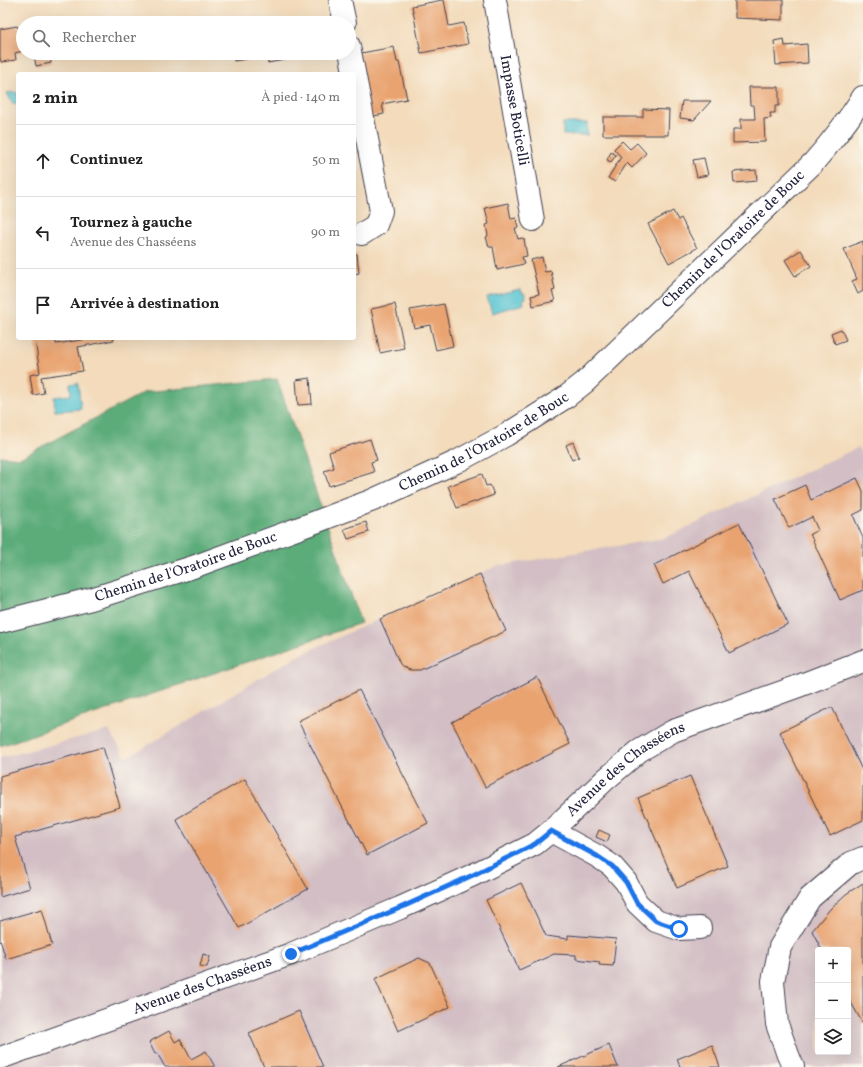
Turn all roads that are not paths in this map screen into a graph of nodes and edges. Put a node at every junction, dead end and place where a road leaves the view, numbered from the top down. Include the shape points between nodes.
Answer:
1 (340, 0) edge
2 (495, 0) edge
3 (343, 16) edge
4 (352, 60) edge
5 (354, 72) edge
6 (356, 82) edge
7 (863, 97) edge
8 (533, 220) dead end
9 (362, 234) dead end
10 (0, 622) edge
11 (863, 661) edge
12 (551, 831) junction
13 (863, 858) edge
14 (700, 928) dead end
15 (0, 1058) edge
16 (793, 1067) edge

1 - 3 street
2 - 8 street, Impasse Boticelli
4 - 5 street
6 - 9 street via 381,211 376,225
7 - 10 street, Chemin de l'Oratoire de Bouc via 813,163 585,382 506,435 450,465 373,500 313,523 186,569 91,599
11 - 12 street, Avenue des Chasséens via 673,731 628,760
12 - 14 street via 612,866 626,882 637,903 656,921 679,929
12 - 15 street, Avenue des Chasséens via 535,844 473,875 347,931 291,954
13 - 16 street via 851,863 810,898 780,947 773,981 777,1024

